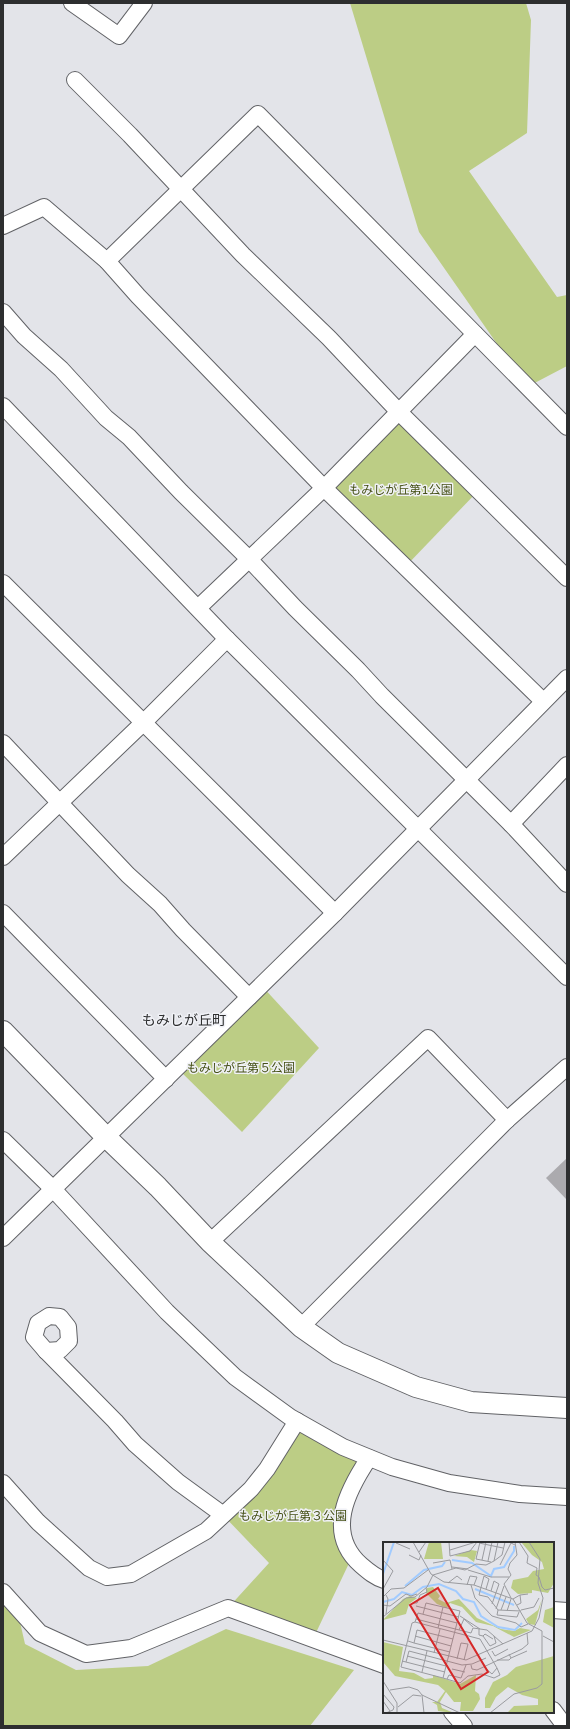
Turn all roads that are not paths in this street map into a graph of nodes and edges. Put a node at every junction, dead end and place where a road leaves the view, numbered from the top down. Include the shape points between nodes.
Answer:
1 (72, 3) edge
2 (144, 3) edge
3 (75, 80) dead end
4 (181, 189) junction
5 (3, 226) edge
6 (107, 261) junction
7 (3, 312) edge
8 (475, 334) junction
9 (3, 406) edge
10 (399, 412) junction
11 (567, 427) edge
12 (324, 488) junction
13 (250, 559) junction
14 (567, 578) edge
15 (3, 583) edge
16 (198, 608) junction
17 (227, 639) junction
18 (567, 678) edge
19 (543, 702) junction
20 (143, 723) junction
21 (3, 744) edge
22 (567, 765) edge
23 (467, 780) junction
24 (60, 803) junction
25 (511, 824) junction
26 (417, 829) junction
27 (3, 857) edge
28 (567, 884) edge
29 (335, 913) junction
30 (3, 914) edge
31 (567, 977) edge
32 (249, 997) junction
33 (3, 1031) edge
34 (567, 1067) edge
35 (166, 1079) junction
36 (507, 1120) junction
37 (106, 1137) junction
38 (3, 1140) edge
39 (53, 1189) junction
40 (3, 1238) edge
41 (210, 1242) junction
42 (301, 1327) junction
43 (46, 1352) dead end
44 (567, 1408) edge
45 (297, 1421) junction
46 (369, 1458) junction
47 (3, 1483) edge
48 (567, 1497) edge
49 (222, 1514) junction
50 (383, 1580) edge
51 (3, 1592) edge
52 (554, 1610) edge
53 (567, 1611) edge
54 (383, 1665) edge
55 (554, 1711) edge
56 (453, 1713) edge
57 (464, 1726) edge
58 (565, 1726) edge

1 - 2 street via 119,36
3 - 4 street
4 - 6 street
4 - 8 street via 258,114
4 - 10 street
5 - 6 street via 44,207
6 - 12 street
7 - 13 street via 24,336
8 - 10 street
8 - 11 street
9 - 16 street
10 - 12 street
10 - 14 street
12 - 13 street
12 - 19 street
13 - 16 street
13 - 23 street via 295,608
15 - 20 street
16 - 17 street
17 - 20 street
17 - 26 street
18 - 19 street
19 - 23 street
20 - 24 street
20 - 29 street
21 - 24 street
22 - 25 street
23 - 25 street
23 - 26 street
24 - 27 street
24 - 32 street
25 - 28 street
26 - 29 street
26 - 31 street
29 - 32 street
30 - 35 street
32 - 35 street
33 - 37 street
34 - 36 street
35 - 37 street
36 - 41 street via 428,1038
36 - 42 street
37 - 39 street
37 - 41 street
38 - 39 street
39 - 40 street
39 - 45 street via 167,1312 230,1372
41 - 42 street
42 - 44 street via 338,1353 416,1387 471,1402
43 - 49 street via 135,1444 178,1482
45 - 46 street via 343,1448
45 - 49 street via 268,1469 251,1489
46 - 48 street via 449,1483 520,1494
46 - 50 street via 358,1474 342,1514 343,1539 352,1557 375,1577
47 - 49 street via 38,1522 83,1563 107,1577 131,1574 206,1531
51 - 54 street via 40,1633 86,1654 131,1648 228,1608
52 - 53 street
55 - 58 street
56 - 57 street

